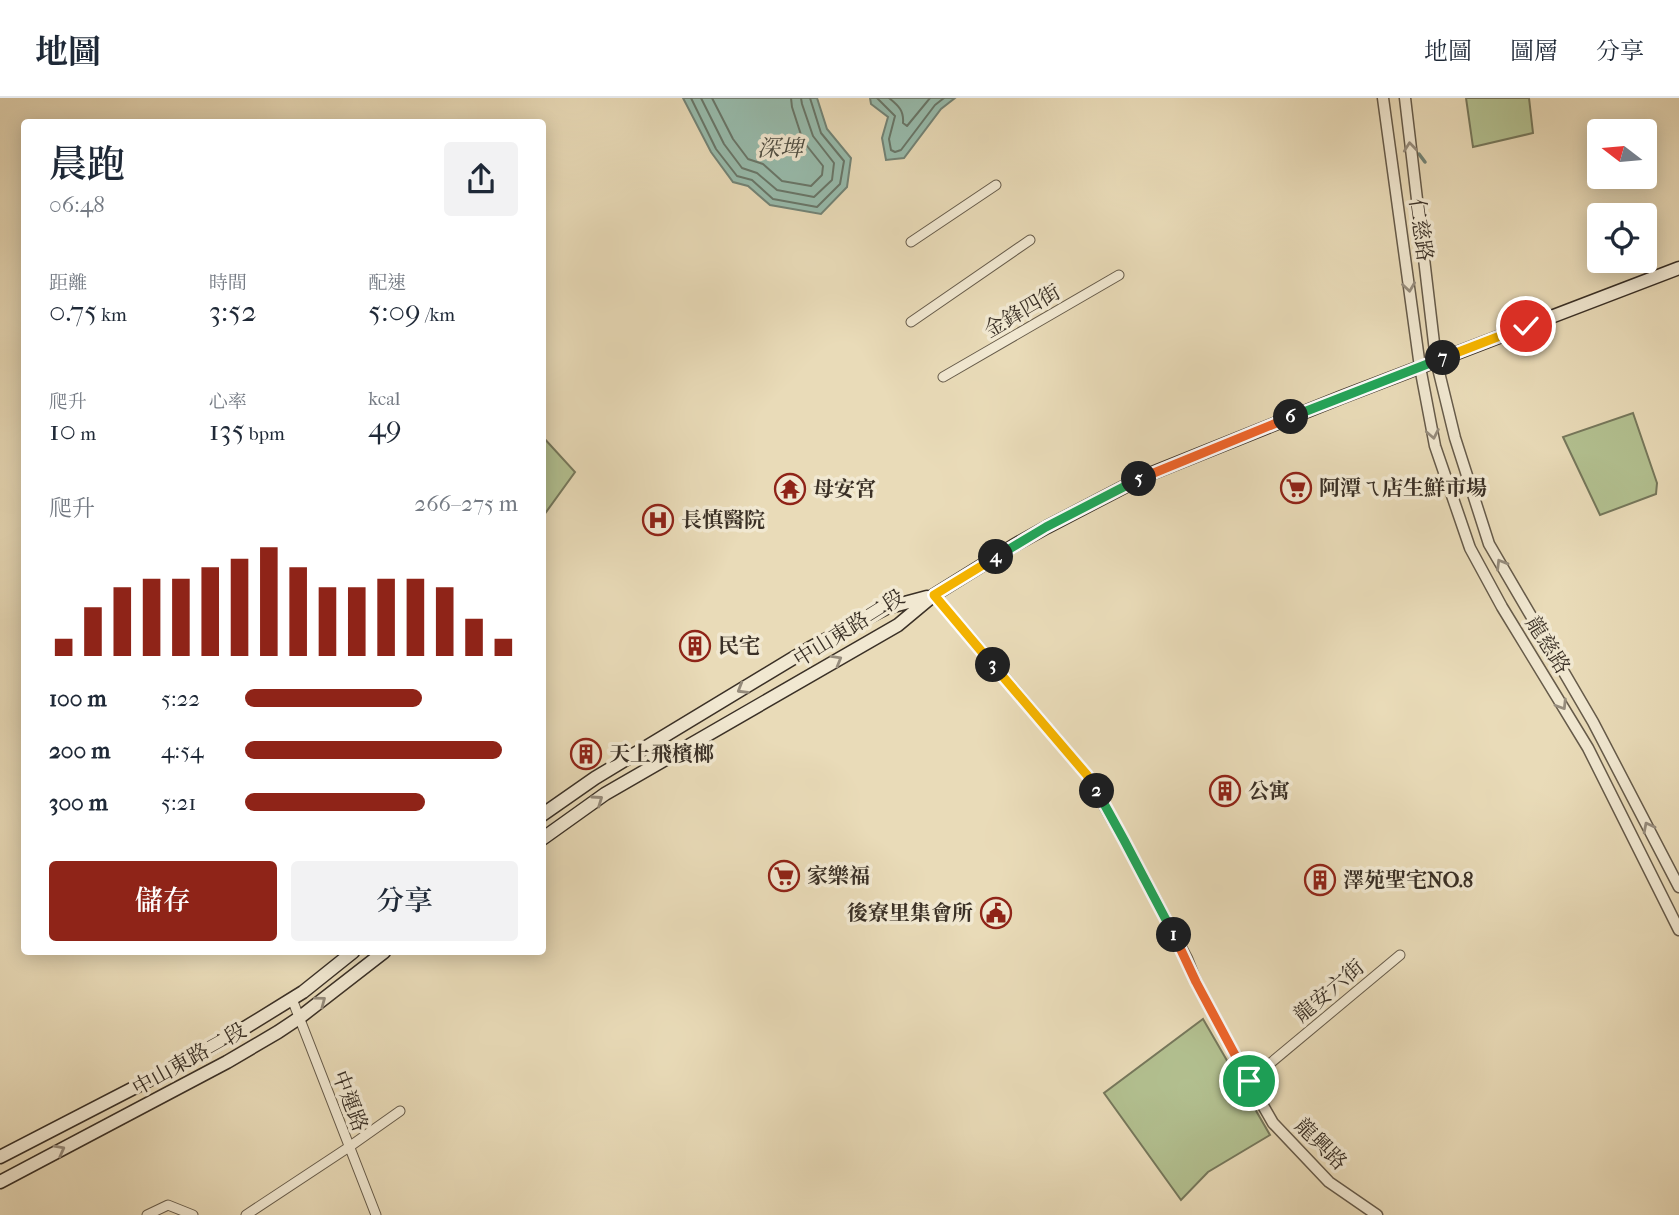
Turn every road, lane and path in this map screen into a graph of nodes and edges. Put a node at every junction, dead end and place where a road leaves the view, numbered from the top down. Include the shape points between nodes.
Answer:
1 (1383, 98) edge
2 (1405, 98) edge
3 (1413, 170) junction
4 (1394, 174) junction
5 (996, 186) dead end
6 (1030, 240) dead end
7 (911, 242) dead end
8 (1679, 268) edge
9 (1119, 275) dead end
10 (911, 322) dead end
11 (1436, 360) junction
12 (1420, 367) junction
13 (943, 377) dead end
14 (934, 595) junction
15 (1521, 597) junction
16 (1502, 607) junction
17 (546, 812) edge
18 (546, 836) edge
19 (1679, 887) edge
20 (1679, 930) edge
21 (349, 955) edge
22 (380, 955) edge
23 (1400, 955) dead end
24 (292, 999) junction
25 (299, 1018) junction
26 (1249, 1081) junction
27 (400, 1111) dead end
28 (349, 1147) junction
29 (0, 1157) edge
30 (0, 1182) edge
31 (147, 1215) edge
32 (193, 1215) edge
33 (246, 1215) edge
34 (376, 1215) edge
35 (1377, 1215) edge

1 - 4 street, 仁慈路
3 -> 2 street, 仁慈路
3 - 4 street
3 - 11 street, 仁慈路
4 -> 12 street, 仁慈路
5 - 7 street
6 - 10 street
8 - 11 main road
9 - 13 street, 金鋒四街
11 - 12 main road
15 -> 11 street, 龍慈路 via 1489,544
12 - 14 main road via 1145,477 1046,527
12 -> 16 street, 龍慈路 via 1435,446 1470,548
14 -> 17 main road, 中山東路二段 via 886,608 810,648 594,778
18 -> 14 main road, 中山東路二段 via 605,794 898,625
14 - 26 street, 龍興路 via 1087,775
15 - 16 street
19 -> 15 street, 龍慈路 via 1594,722
16 -> 20 street, 龍慈路 via 1588,748
21 - 24 main road, 中山東路二段
25 -> 22 main road, 中山東路二段
23 - 26 street, 龍安六街
24 - 25 street, 中運路
24 - 29 main road, 中山東路二段 via 217,1045
25 - 28 street, 中運路
30 -> 25 main road, 中山東路二段 via 227,1062
26 - 35 street, 龍興路 via 1273,1123 1306,1159
27 - 28 street
28 - 33 street
28 - 34 street, 中運路
31 - 32 street via 168,1205

